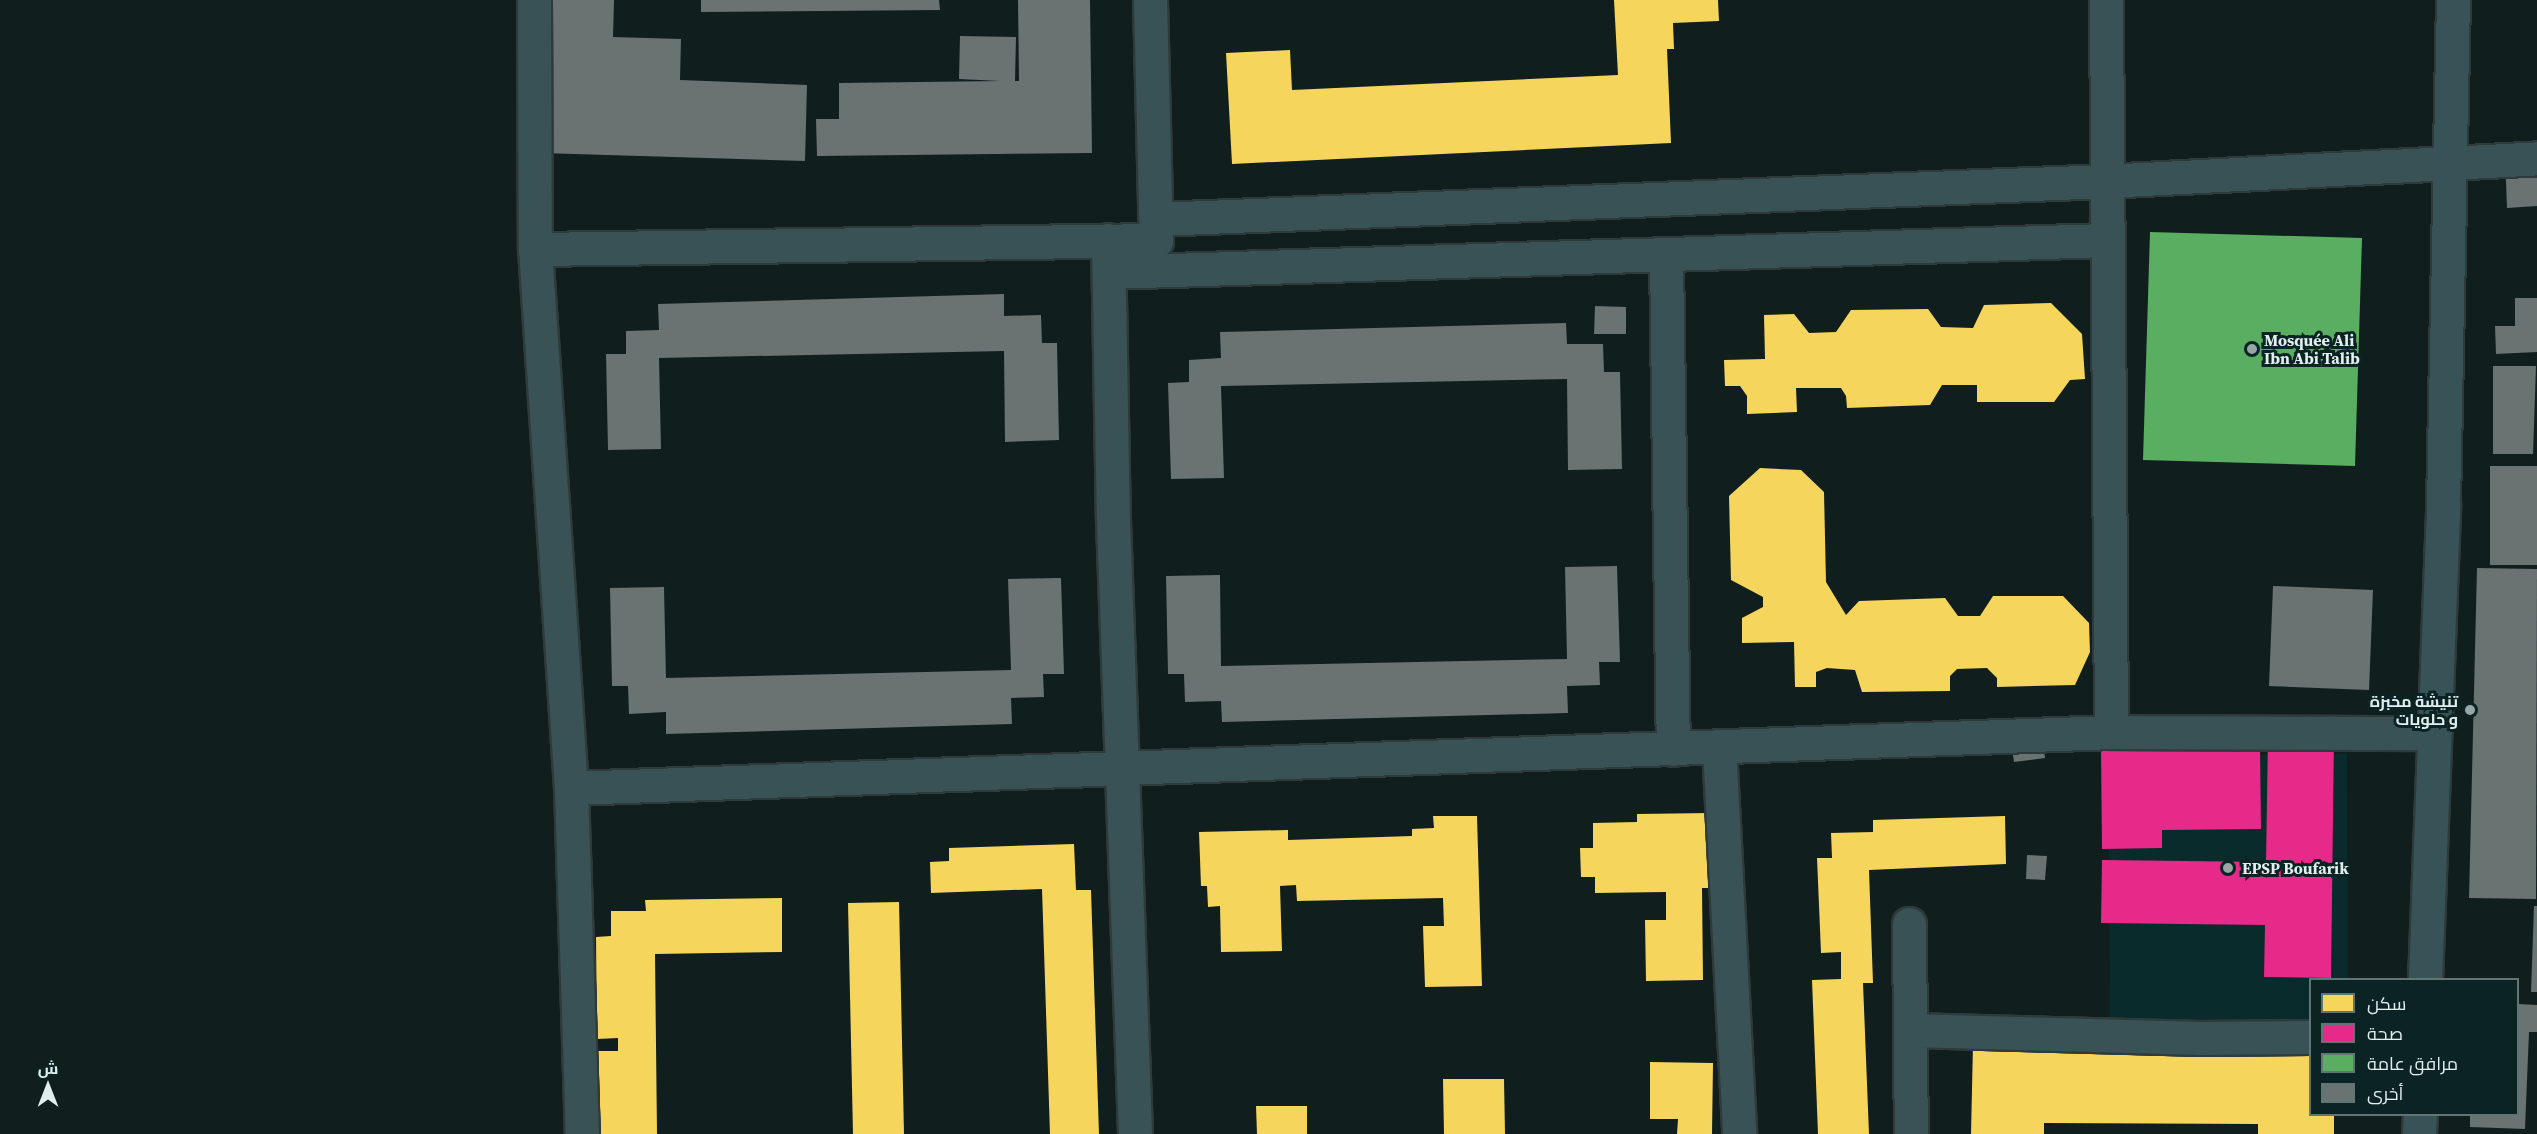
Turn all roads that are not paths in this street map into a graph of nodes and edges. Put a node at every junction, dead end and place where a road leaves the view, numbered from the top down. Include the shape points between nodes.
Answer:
1 (534, 0) edge
2 (1150, 0) edge
3 (2106, 0) edge
4 (2453, 0) edge
5 (2537, 158) edge
6 (2451, 165) junction
7 (2105, 182) junction
8 (1108, 240) junction
9 (2106, 240) junction
10 (1156, 243) junction
11 (535, 249) junction
12 (1666, 256) junction
13 (1109, 272) junction
14 (2111, 732) junction
15 (2434, 733) junction
16 (1719, 747) junction
17 (1673, 749) junction
18 (1123, 770) junction
19 (571, 788) junction
20 (1909, 924) dead end
21 (2425, 978) edge
22 (1910, 1030) junction
23 (2309, 1036) edge
24 (2420, 1116) edge
25 (582, 1134) edge
26 (1135, 1134) edge
27 (1739, 1134) edge
28 (1911, 1134) edge
29 (2419, 1134) edge

1 - 11 street
2 - 10 street
3 - 7 street
4 - 6 main road
5 - 6 street
6 - 7 street
6 - 15 main road
7 - 9 street
7 - 10 street
8 - 10 street
8 - 11 street
8 - 13 street
9 - 12 street
9 - 14 street
10 - 12 street
10 - 13 street
11 - 19 street
12 - 17 street
13 - 18 street
14 - 15 street
14 - 16 street
15 - 21 main road
16 - 17 street
16 - 27 street
17 - 18 street
18 - 19 street
18 - 26 street
19 - 25 street
20 - 22 street
22 - 23 street via 2200,1038
22 - 28 street
24 - 29 main road

